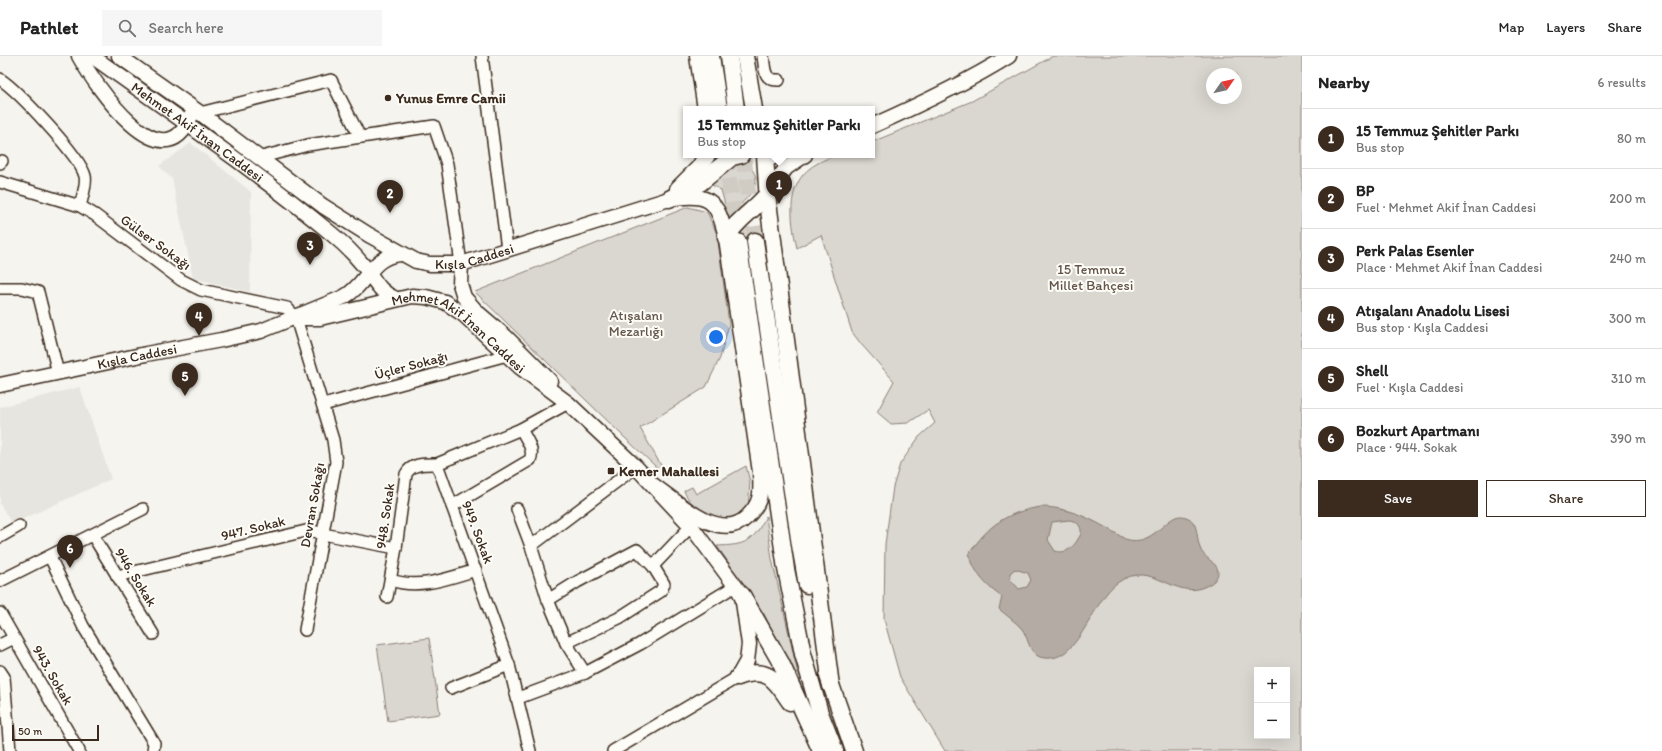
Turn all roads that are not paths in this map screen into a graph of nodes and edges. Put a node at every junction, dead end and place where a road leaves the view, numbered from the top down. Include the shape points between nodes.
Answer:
1 (79, 56) edge
2 (92, 56) edge
3 (119, 56) edge
4 (482, 56) edge
5 (698, 56) edge
6 (711, 56) edge
7 (729, 56) edge
8 (745, 56) edge
9 (763, 56) edge
10 (1009, 56) edge
11 (0, 79) edge
12 (779, 80) dead end
13 (706, 106) edge
14 (718, 106) edge
15 (736, 106) edge
16 (754, 106) edge
17 (197, 111) junction
18 (186, 124) junction
19 (875, 125) edge
20 (360, 137) junction
21 (258, 158) junction
22 (705, 158) edge
23 (731, 158) edge
24 (770, 158) edge
25 (801, 158) edge
26 (0, 182) edge
27 (769, 192) junction
28 (669, 199) junction
29 (80, 206) junction
30 (732, 240) junction
31 (755, 241) tunnel mouth
32 (507, 249) junction
33 (401, 254) junction
34 (461, 264) junction
35 (369, 273) junction
36 (0, 288) edge
37 (396, 299) junction
38 (296, 318) junction
39 (507, 355) junction
40 (58, 373) junction
41 (0, 385) edge
42 (568, 402) junction
43 (323, 405) junction
44 (521, 429) junction
45 (437, 464) junction
46 (636, 467) junction
47 (654, 485) junction
48 (452, 506) junction
49 (143, 509) dead end
50 (517, 509) dead end
51 (19, 526) dead end
52 (691, 526) junction
53 (323, 534) junction
54 (93, 536) junction
55 (0, 537) edge
56 (531, 546) junction
57 (396, 548) junction
58 (50, 557) junction
59 (653, 566) junction
60 (476, 570) junction
61 (117, 576) junction
62 (391, 580) junction
63 (0, 581) edge
64 (738, 590) junction
65 (387, 597) dead end
66 (548, 600) junction
67 (0, 614) edge
68 (305, 630) dead end
69 (153, 634) dead end
70 (14, 638) junction
71 (566, 643) junction
72 (0, 645) edge
73 (509, 665) junction
74 (0, 670) edge
75 (585, 673) junction
76 (738, 677) junction
77 (831, 686) junction
78 (451, 688) dead end
79 (518, 698) junction
80 (809, 724) junction
81 (6, 747) edge
82 (79, 751) edge
83 (153, 751) edge
84 (530, 751) edge
85 (614, 751) edge
86 (820, 751) edge
87 (835, 751) edge
88 (854, 751) edge

1 - 18 main road via 98,86 138,131 158,140 171,139 180,133
2 - 18 main road, Mehmet Akif İnan Caddesi
3 - 17 main road, Mehmet Akif İnan Caddesi
4 - 32 street
5 - 13 highway
6 - 14 highway
7 - 15 highway
8 - 16 highway
9 - 12 street via 768,78 772,81
10 - 19 main road via 924,103
11 - 29 street via 56,134 82,167 86,178
17 - 18 main road
17 - 20 street via 331,80
17 - 21 main road, Mehmet Akif İnan Caddesi
18 - 35 main road, Mehmet Akif İnan Caddesi via 334,236
20 - 21 street via 308,145
20 - 34 street via 434,126 447,164
21 - 33 main road, Mehmet Akif İnan Caddesi via 323,206
22 - 28 highway
23 - 28 highway via 700,183
24 - 27 highway
25 - 27 main road via 786,168
26 - 29 street, Gülser Sokağı
27 - 30 highway via 730,230
27 - 77 highway via 768,202
28 - 30 main road, Kışla Caddesi via 688,195 708,200 717,208
28 - 32 main road, Kışla Caddesi
29 - 38 street, Gülser Sokağı via 181,280 201,290 287,308
30 - 47 main road, Kışla Caddesi via 760,472 760,499 755,509 742,521 730,526 717,526 700,519
30 - 87 highway via 786,568 803,654 820,713
31 - 77 highway via 800,545 815,626
32 - 34 main road, Kışla Caddesi
33 - 34 main road, Kışla Caddesi via 430,264
33 - 35 main road, Kışla Caddesi via 382,258
34 - 42 main road via 460,284 464,297
35 - 37 main road, Mehmet Akif İnan Caddesi via 385,294
35 - 38 main road, Kışla Caddesi via 353,292
36 - 40 street via 22,288 38,292
37 - 38 main road, Kışla Caddesi via 320,318
37 - 39 main road, Mehmet Akif İnan Caddesi via 412,296 445,302
38 - 40 main road, Kışla Caddesi via 261,331
38 - 43 street, Devran Sokağı
39 - 42 main road, Mehmet Akif İnan Caddesi
39 - 43 street, Üçler Sokağı
40 - 41 main road, Kışla Caddesi
42 - 44 street
42 - 46 main road, Mehmet Akif İnan Caddesi
43 - 53 street, Devran Sokağı via 336,462
44 - 45 street
44 - 48 street via 532,450 530,460
45 - 48 street, 949. Sokak
45 - 57 street, 948. Sokak via 418,465 409,469 406,474
46 - 47 main road, Mehmet Akif İnan Caddesi
46 - 56 street
47 - 52 main road, Mehmet Akif İnan Caddesi
48 - 60 street, 949. Sokak
49 - 54 street
50 - 56 street
51 - 55 street
52 - 59 street
52 - 64 main road, Mehmet Akif İnan Caddesi
53 - 57 street, 947. Sokak
53 - 61 street, 947. Sokak via 310,530
53 - 68 street, Devran Sokağı
54 - 58 street
54 - 61 street, 946. Sokak
56 - 66 street
57 - 62 street, 948. Sokak
58 - 63 street
58 - 83 street via 83,626 154,743
59 - 66 street via 637,550
59 - 71 street via 664,584 661,591 619,618
60 - 62 street via 415,584
60 - 73 street, 949. Sokak
61 - 69 street, 946. Sokak
62 - 65 street, 948. Sokak
64 - 75 street
64 - 76 main road via 749,644 747,661
64 - 80 highway via 780,662
66 - 71 street
67 - 70 street, 943. Sokak
70 - 72 street
70 - 82 street, 943. Sokak
71 - 75 street
73 - 78 street
73 - 79 street, 949. Sokak
74 - 81 street via 4,677
75 - 79 street
76 - 80 highway via 758,672 768,677 779,685 791,704
76 - 85 street
77 - 88 highway
79 - 84 street, 949. Sokak
80 - 86 highway

